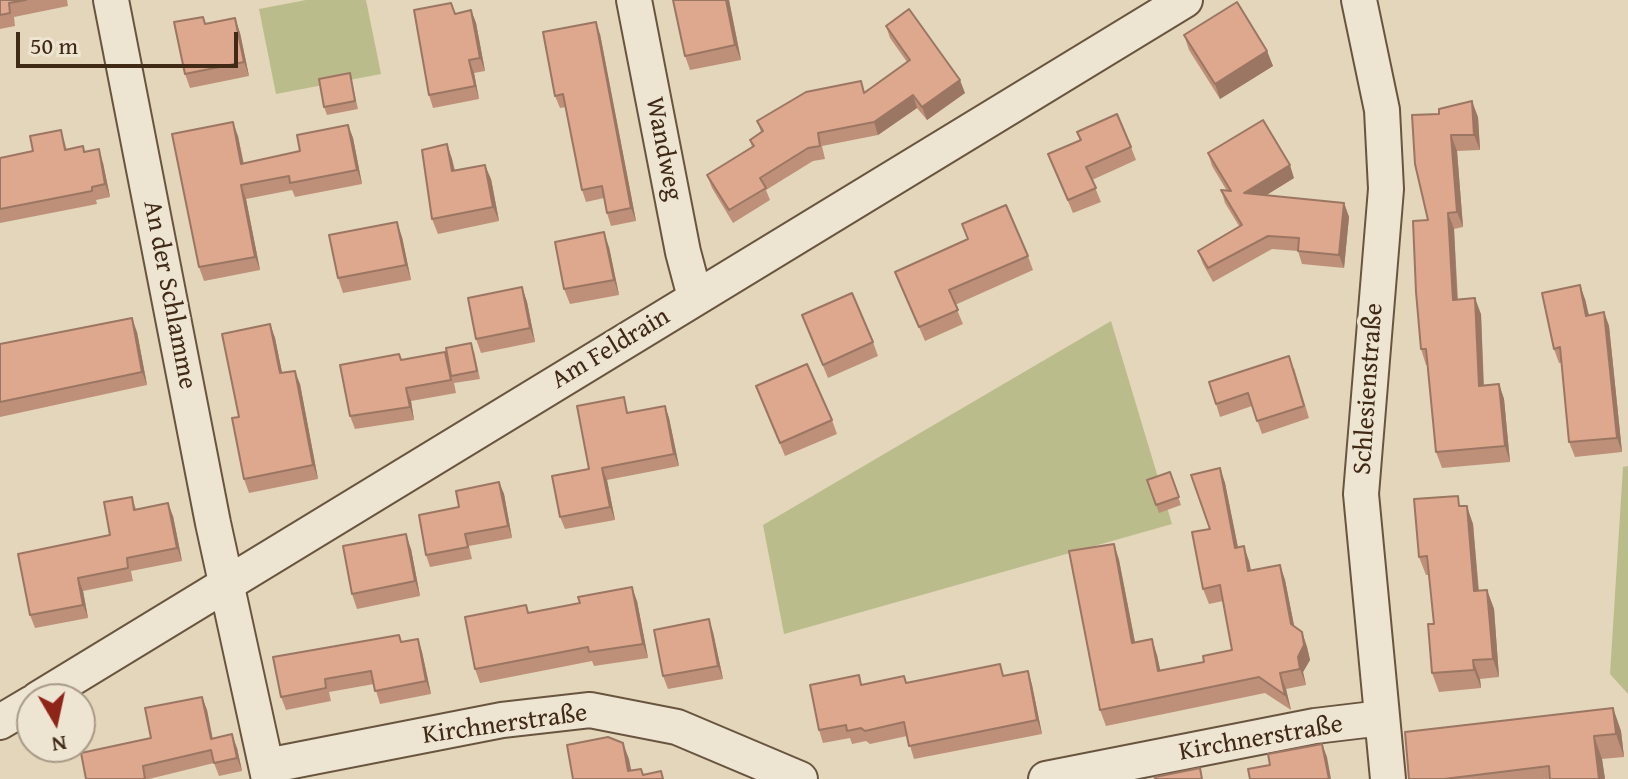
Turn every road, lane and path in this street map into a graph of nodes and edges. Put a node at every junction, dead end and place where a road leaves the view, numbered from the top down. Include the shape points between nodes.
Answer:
1 (634, 0) edge
2 (1185, 0) edge
3 (1359, 0) edge
4 (121, 3) edge
5 (695, 297) junction
6 (227, 583) junction
7 (64, 683) edge
8 (1382, 718) junction
9 (268, 773) edge
10 (789, 777) edge
11 (1046, 779) edge
12 (1388, 779) edge

1 - 5 street, Wandweg
2 - 5 street, Am Feldrain
3 - 8 street, Schlesienstraße via 1382,110 1386,189 1361,494
4 - 6 street, An der Schlamme
5 - 6 street, Am Feldrain
6 - 7 street, Am Feldrain
6 - 9 street, Kirchnerstraße
8 - 11 street, Kirchnerstraße via 1315,726
8 - 12 street, Schlesienstraße
9 - 10 street, Kirchnerstraße via 502,720 590,710 677,727

